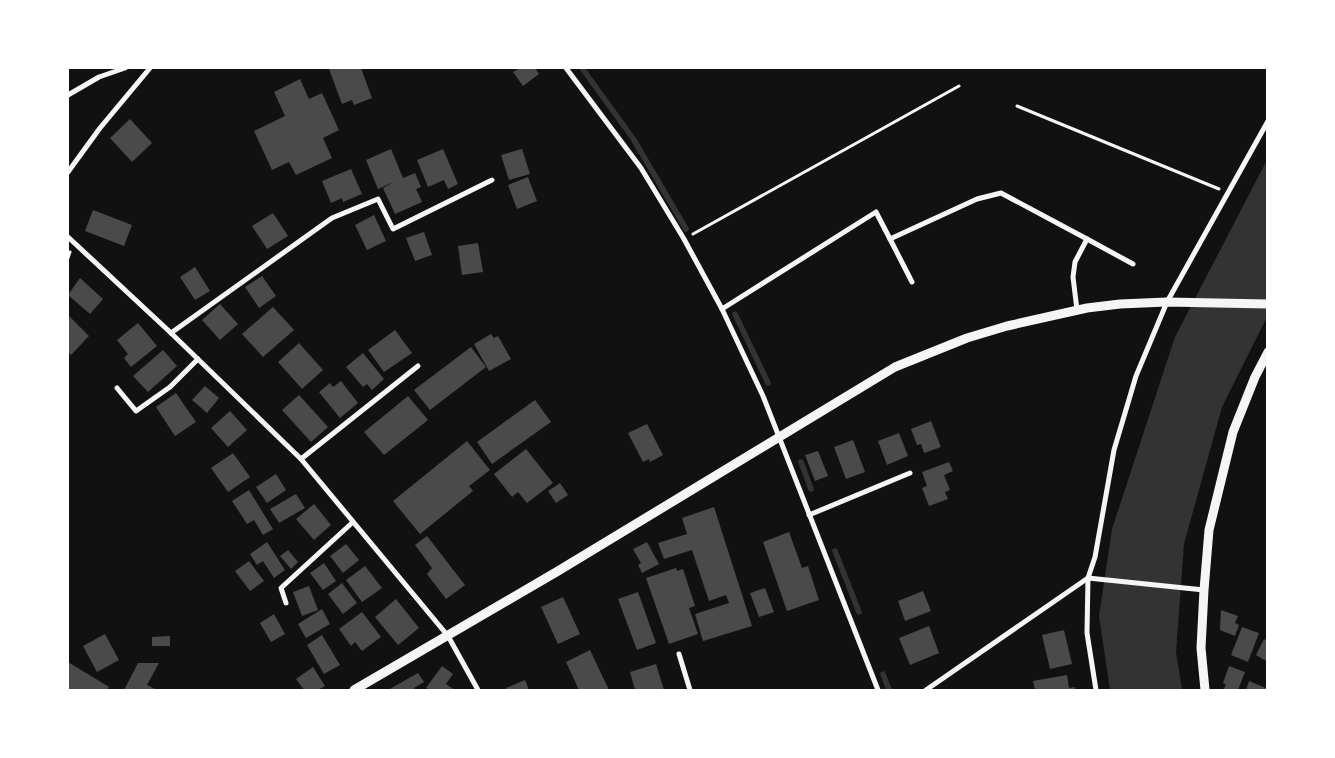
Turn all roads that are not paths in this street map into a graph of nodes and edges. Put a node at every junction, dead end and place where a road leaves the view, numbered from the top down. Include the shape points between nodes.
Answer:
1 (125, 68) edge
2 (150, 68) edge
3 (566, 68) edge
4 (68, 95) edge
5 (1268, 121) edge
6 (68, 172) edge
7 (492, 180) dead end
8 (68, 237) edge
9 (890, 239) junction
10 (1087, 240) junction
11 (1133, 264) dead end
12 (912, 282) dead end
13 (1167, 302) junction
14 (1268, 304) edge
15 (722, 309) junction
16 (1077, 310) junction
17 (171, 333) junction
18 (1268, 352) edge
19 (198, 359) junction
20 (418, 366) dead end
21 (117, 388) dead end
22 (778, 437) junction
23 (301, 459) junction
24 (910, 473) dead end
25 (809, 515) junction
26 (353, 522) junction
27 (1088, 578) junction
28 (1204, 590) junction
29 (286, 603) dead end
30 (448, 636) junction
31 (679, 654) dead end
32 (354, 690) edge
33 (478, 690) edge
34 (690, 690) edge
35 (878, 690) edge
36 (926, 690) edge
37 (1096, 690) edge
38 (1205, 690) edge

1 - 4 street via 99,77
2 - 6 street
3 - 15 street via 641,168
5 - 13 street
7 - 17 street via 393,229 378,199 332,218
8 - 17 street
9 - 10 street via 978,199 1001,192
9 - 12 street
9 - 15 street via 876,212
10 - 11 street
10 - 16 street via 1075,262 1073,277
13 - 14 street
13 - 16 street
13 - 27 street via 1136,376 1117,441
15 - 22 street
16 - 22 street via 967,338 895,367
17 - 19 street
18 - 28 street via 1233,432 1209,530
19 - 21 street via 170,387 136,411
19 - 23 street
20 - 23 street
22 - 25 street
22 - 30 street
23 - 26 street
24 - 25 street
25 - 35 street
26 - 29 street via 281,588
26 - 30 street
27 - 28 street
27 - 36 street
27 - 37 street via 1087,633
28 - 38 street via 1201,648
30 - 32 street
30 - 33 street
31 - 34 street

